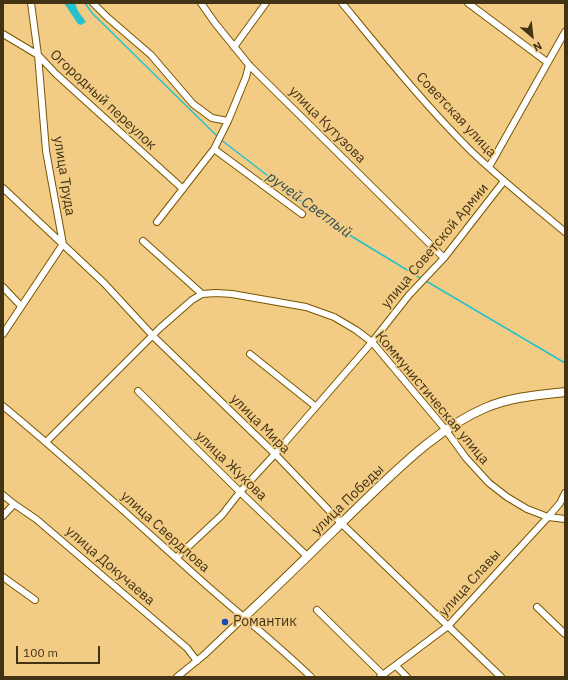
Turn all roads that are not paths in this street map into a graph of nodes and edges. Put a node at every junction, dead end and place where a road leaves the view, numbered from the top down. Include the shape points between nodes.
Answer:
1 (31, 3) edge
2 (93, 3) edge
3 (200, 3) edge
4 (266, 3) edge
5 (342, 3) edge
6 (468, 3) edge
7 (565, 32) edge
8 (3, 34) edge
9 (234, 47) junction
10 (38, 55) junction
11 (547, 62) junction
12 (249, 65) junction
13 (228, 121) junction
14 (214, 149) junction
15 (489, 167) junction
16 (504, 181) junction
17 (3, 188) edge
18 (183, 189) junction
19 (302, 214) dead end
20 (157, 222) dead end
21 (565, 232) edge
22 (143, 241) dead end
23 (63, 244) junction
24 (444, 258) junction
25 (3, 287) edge
26 (202, 294) junction
27 (21, 306) junction
28 (3, 334) edge
29 (153, 336) junction
30 (372, 342) junction
31 (250, 354) dead end
32 (138, 391) dead end
33 (565, 392) edge
34 (3, 406) edge
35 (315, 406) junction
36 (445, 429) junction
37 (46, 442) junction
38 (275, 454) junction
39 (240, 492) junction
40 (565, 493) edge
41 (3, 495) edge
42 (14, 504) junction
43 (3, 516) edge
44 (548, 517) junction
45 (565, 518) edge
46 (342, 524) junction
47 (308, 557) junction
48 (176, 558) junction
49 (3, 577) edge
50 (35, 600) dead end
51 (537, 607) dead end
52 (317, 610) dead end
53 (243, 618) junction
54 (448, 626) junction
55 (565, 634) edge
56 (197, 661) junction
57 (396, 666) junction
58 (381, 676) edge
59 (177, 677) edge
60 (311, 677) edge
61 (407, 677) edge
62 (501, 677) edge

1 - 10 street, улица Труда
2 - 13 street via 151,55 193,104 212,118
3 - 9 street, улица Кутузова
4 - 9 street
5 - 15 street, Советская улица via 439,118
6 - 11 street
7 - 11 street, улица Советской Армии
8 - 10 street, Огородный переулок
9 - 12 street, улица Кутузова
10 - 18 street, Огородный переулок
10 - 23 street, улица Труда via 46,151
11 - 15 street, улица Советской Армии
12 - 13 street
12 - 24 street, улица Кутузова
13 - 14 street
14 - 18 street
14 - 19 street
15 - 16 street, Советская улица
16 - 21 street, Советская улица
16 - 24 street, улица Советской Армии
17 - 23 street, улица Мира
18 - 20 street
22 - 26 street
23 - 27 street
23 - 29 street, улица Мира via 104,283
24 - 30 street, улица Советской Армии via 409,295
25 - 27 street
26 - 29 street
26 - 30 street, Коммунистическая улица via 232,294 306,307 334,317
27 - 28 street
29 - 37 street
29 - 38 street, улица Мира
30 - 35 street, улица Советской Армии
30 - 36 street, Коммунистическая улица
31 - 35 street
32 - 39 street, улица Жукова
33 - 36 street, улица Победы via 514,398 485,408
34 - 37 street, улица Свердлова
35 - 38 street, улица Советской Армии
36 - 44 street, Коммунистическая улица via 488,483 527,509
36 - 46 street, улица Победы via 392,474
37 - 48 street, улица Свердлова
38 - 39 street, улица Советской Армии
38 - 46 street, улица Мира
39 - 47 street, улица Жукова
39 - 48 street, улица Советской Армии via 222,516
40 - 44 street, улица Славы
41 - 42 street, улица Докучаева
42 - 43 street
42 - 56 street, улица Докучаева via 42,524 186,648
44 - 45 street, Коммунистическая улица
44 - 54 street, улица Славы
46 - 47 street, улица Победы
46 - 54 street, улица Мира
47 - 53 street, улица Победы
48 - 53 street, улица Свердлова
49 - 50 street
51 - 55 street
52 - 58 street
53 - 56 street, улица Победы
53 - 60 street, улица Свердлова
54 - 57 street, улица Славы
54 - 62 street, улица Мира
56 - 59 street, улица Победы
57 - 58 street, улица Славы
57 - 61 street

